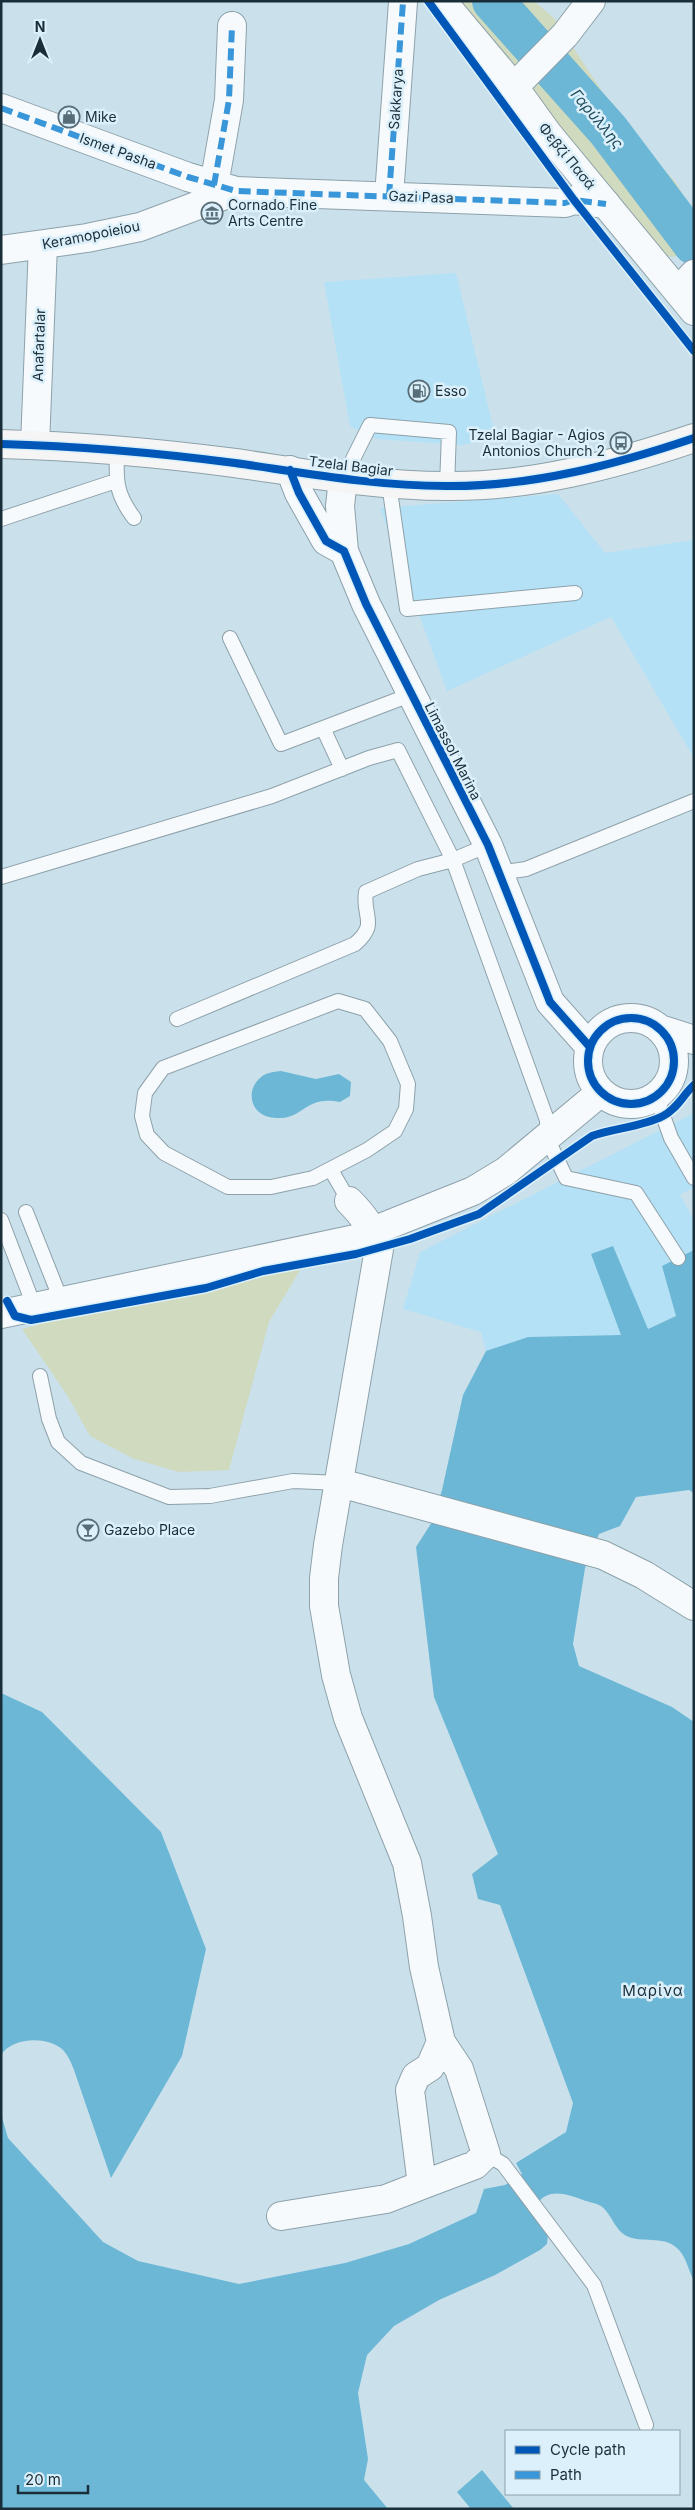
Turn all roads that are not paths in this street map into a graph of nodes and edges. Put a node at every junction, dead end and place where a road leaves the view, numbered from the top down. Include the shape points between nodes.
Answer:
1 (442, 1) edge
2 (591, 1) edge
3 (403, 2) edge
4 (232, 26) dead end
5 (522, 78) junction
6 (1, 108) edge
7 (225, 188) junction
8 (389, 196) junction
9 (606, 204) junction
10 (43, 245) junction
11 (1, 250) edge
12 (689, 288) edge
13 (694, 438) edge
14 (1, 444) edge
15 (35, 445) junction
16 (117, 450) junction
17 (290, 470) junction
18 (343, 479) junction
19 (116, 481) junction
20 (388, 484) junction
21 (447, 486) junction
22 (134, 518) dead end
23 (1, 519) edge
24 (344, 551) junction
25 (576, 593) dead end
26 (230, 638) dead end
27 (410, 695) junction
28 (323, 728) junction
29 (342, 770) junction
30 (694, 801) edge
31 (488, 845) junction
32 (453, 860) junction
33 (499, 873) junction
34 (1, 877) edge
35 (177, 1019) dead end
36 (660, 1029) junction
37 (694, 1040) edge
38 (590, 1047) junction
39 (694, 1065) edge
40 (663, 1087) junction
41 (601, 1092) junction
42 (547, 1138) junction
43 (331, 1170) junction
44 (694, 1178) edge
45 (349, 1201) joint
46 (26, 1212) dead end
47 (2, 1220) edge
48 (373, 1230) junction
49 (678, 1258) dead end
50 (57, 1290) junction
51 (32, 1301) junction
52 (1, 1302) edge
53 (1, 1314) edge
54 (40, 1376) dead end
55 (340, 1483) junction
56 (694, 1606) edge
57 (441, 2042) junction
58 (494, 2159) junction
59 (422, 2185) junction
60 (281, 2216) dead end
61 (646, 2425) dead end

1 - 5 street, Φεβζί Πασά
2 - 5 street via 564,35
3 - 8 street, Sakkarya
4 - 7 street
5 - 9 street, Φεβζί Πασά via 548,134
6 - 7 street, Ismet Pasha
7 - 8 street, Gazi Pasa
7 - 10 street, Keramopoieiou via 140,227
8 - 9 street, Gazi Pasa via 564,203 574,200
9 - 12 street, Φεβζί Πασά
10 - 11 street, Keramopoieiou
10 - 15 street, Anafartalar
13 - 21 main road, Tzelal Bagiar via 600,466 539,479
14 - 15 main road, Tzelal Bagiar
15 - 16 main road, Tzelal Bagiar
16 - 17 main road, Tzelal Bagiar
16 - 19 lane
17 - 18 main road, Tzelal Bagiar
17 - 24 street via 326,541
18 - 20 main road, Tzelal Bagiar
18 - 21 lane via 370,425 449,432
18 - 24 street, Limassol Marina via 340,506
19 - 22 lane via 118,494
19 - 23 lane
20 - 21 main road, Tzelal Bagiar
20 - 25 lane via 408,609
24 - 27 street, Limassol Marina
26 - 28 lane via 281,744
27 - 28 lane
27 - 31 street, Limassol Marina
28 - 29 lane
29 - 32 lane via 398,750
29 - 34 lane via 272,796
30 - 33 lane via 526,869
31 - 32 lane
31 - 33 street, Limassol Marina
32 - 35 lane via 418,869 366,892 370,922 366,934 355,944
32 - 42 lane via 547,1120
33 - 38 street, Limassol Marina via 550,1002
36 - 37 street
36 - 38 street via 647,1021 625,1018 604,1028
36 - 40 street via 673,1052 674,1066
38 - 41 street via 589,1069 594,1084
39 - 40 street
40 - 41 street via 641,1103 625,1103
40 - 44 lane via 671,1138
41 - 42 street
42 - 48 street via 506,1171 473,1191
42 - 49 lane via 566,1178 636,1193
43 - 43 lane via 395,1131 406,1109 408,1084 390,1041 365,1009 338,1001 284,1021 163,1068 145,1092 142,1116 147,1134 153,1141 164,1153 228,1187 271,1187 313,1178
43 - 45 lane
45 - 48 street
46 - 50 lane
47 - 51 lane
48 - 50 street via 357,1228
48 - 51 street via 360,1238
48 - 55 street via 379,1249
50 - 51 street
51 - 52 street
51 - 53 street
54 - 55 lane via 49,1419 58,1442 82,1463 170,1497 210,1496 292,1481
55 - 56 street via 603,1555 644,1575
55 - 57 street via 324,1578 326,1628 348,1718 407,1863 424,1967
57 - 58 street via 459,2069
57 - 59 street via 430,2067 416,2076 410,2090
58 - 59 street
58 - 61 lane via 594,2285
59 - 60 street via 386,2198

